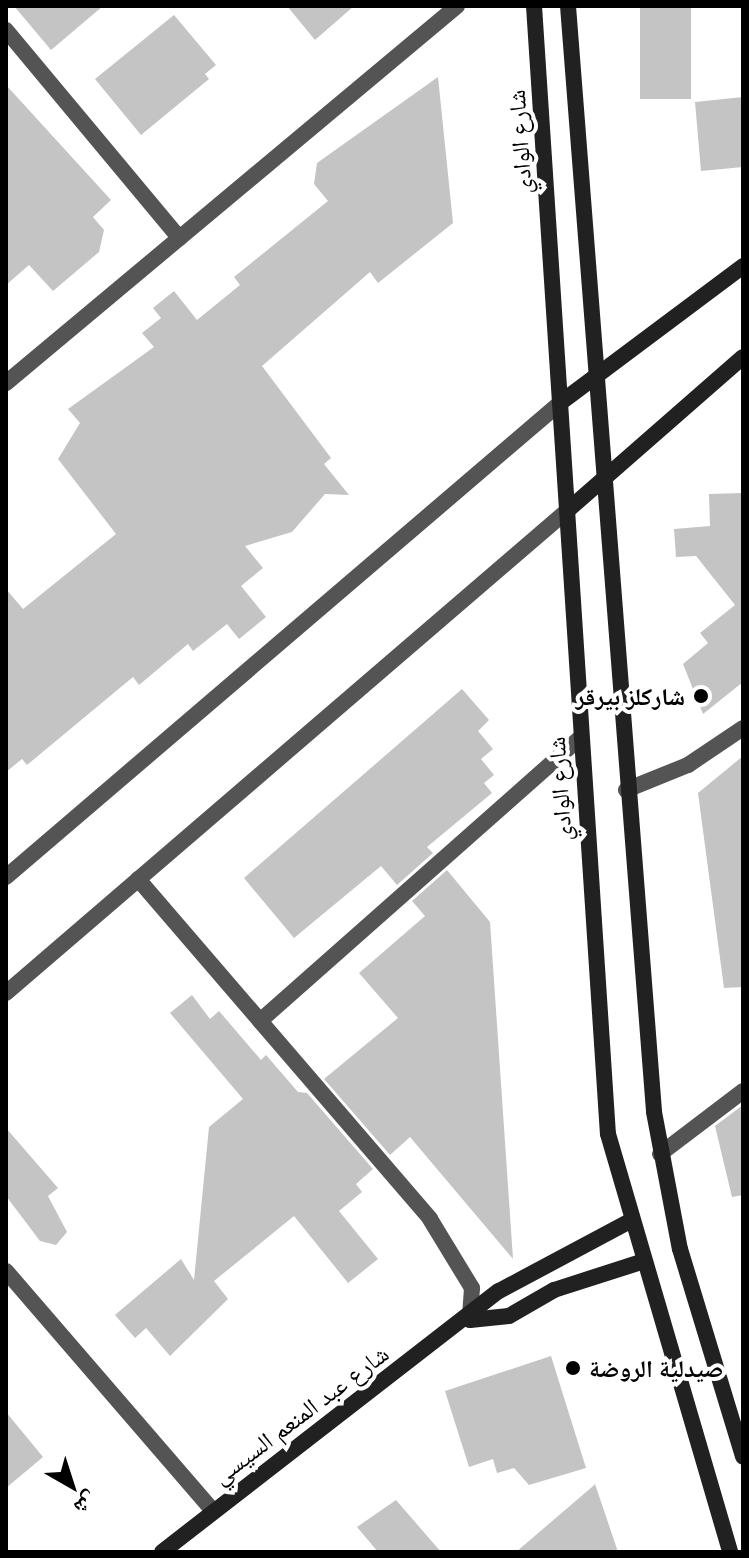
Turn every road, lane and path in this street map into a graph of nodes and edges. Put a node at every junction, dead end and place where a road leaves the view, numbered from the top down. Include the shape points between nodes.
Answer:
1 (457, 6) edge
2 (534, 6) edge
3 (568, 6) edge
4 (6, 30) edge
5 (179, 238) junction
6 (743, 266) edge
7 (743, 357) edge
8 (595, 379) junction
9 (6, 383) edge
10 (560, 403) junction
11 (603, 482) junction
12 (568, 510) junction
13 (743, 728) edge
14 (579, 739) junction
15 (626, 790) junction
16 (6, 877) edge
17 (138, 879) junction
18 (6, 993) edge
19 (260, 1021) junction
20 (743, 1091) edge
21 (660, 1154) junction
22 (628, 1222) junction
23 (641, 1262) junction
24 (6, 1271) edge
25 (470, 1320) junction
26 (738, 1419) edge
27 (743, 1457) edge
28 (212, 1510) junction
29 (162, 1552) edge
30 (730, 1552) edge

1 - 5 street
2 - 10 main road, شارع الوادي
3 - 8 main road
4 - 5 street
5 - 9 street
6 - 8 main road
7 - 11 main road
8 - 10 main road
8 - 11 main road
10 - 12 main road, شارع الوادي
10 - 16 street
11 - 12 main road
11 - 15 main road
12 - 14 main road, شارع الوادي
12 - 17 street
13 - 15 street via 688,765
14 - 19 street
14 - 22 main road, شارع الوادي via 608,1134
15 - 21 main road
17 - 18 street
17 - 19 street
19 - 25 street via 430,1219 472,1288
20 - 21 street
21 - 26 main road
22 - 23 main road, شارع الوادي
22 - 25 main road, شارع عبد المنعم السيسي via 539,1265
23 - 25 main road via 554,1290 509,1316
23 - 30 main road, شارع الوادي
24 - 28 street
25 - 28 main road, شارع عبد المنعم السيسي
26 - 27 main road
28 - 29 main road, شارع عبد المنعم السيسي

